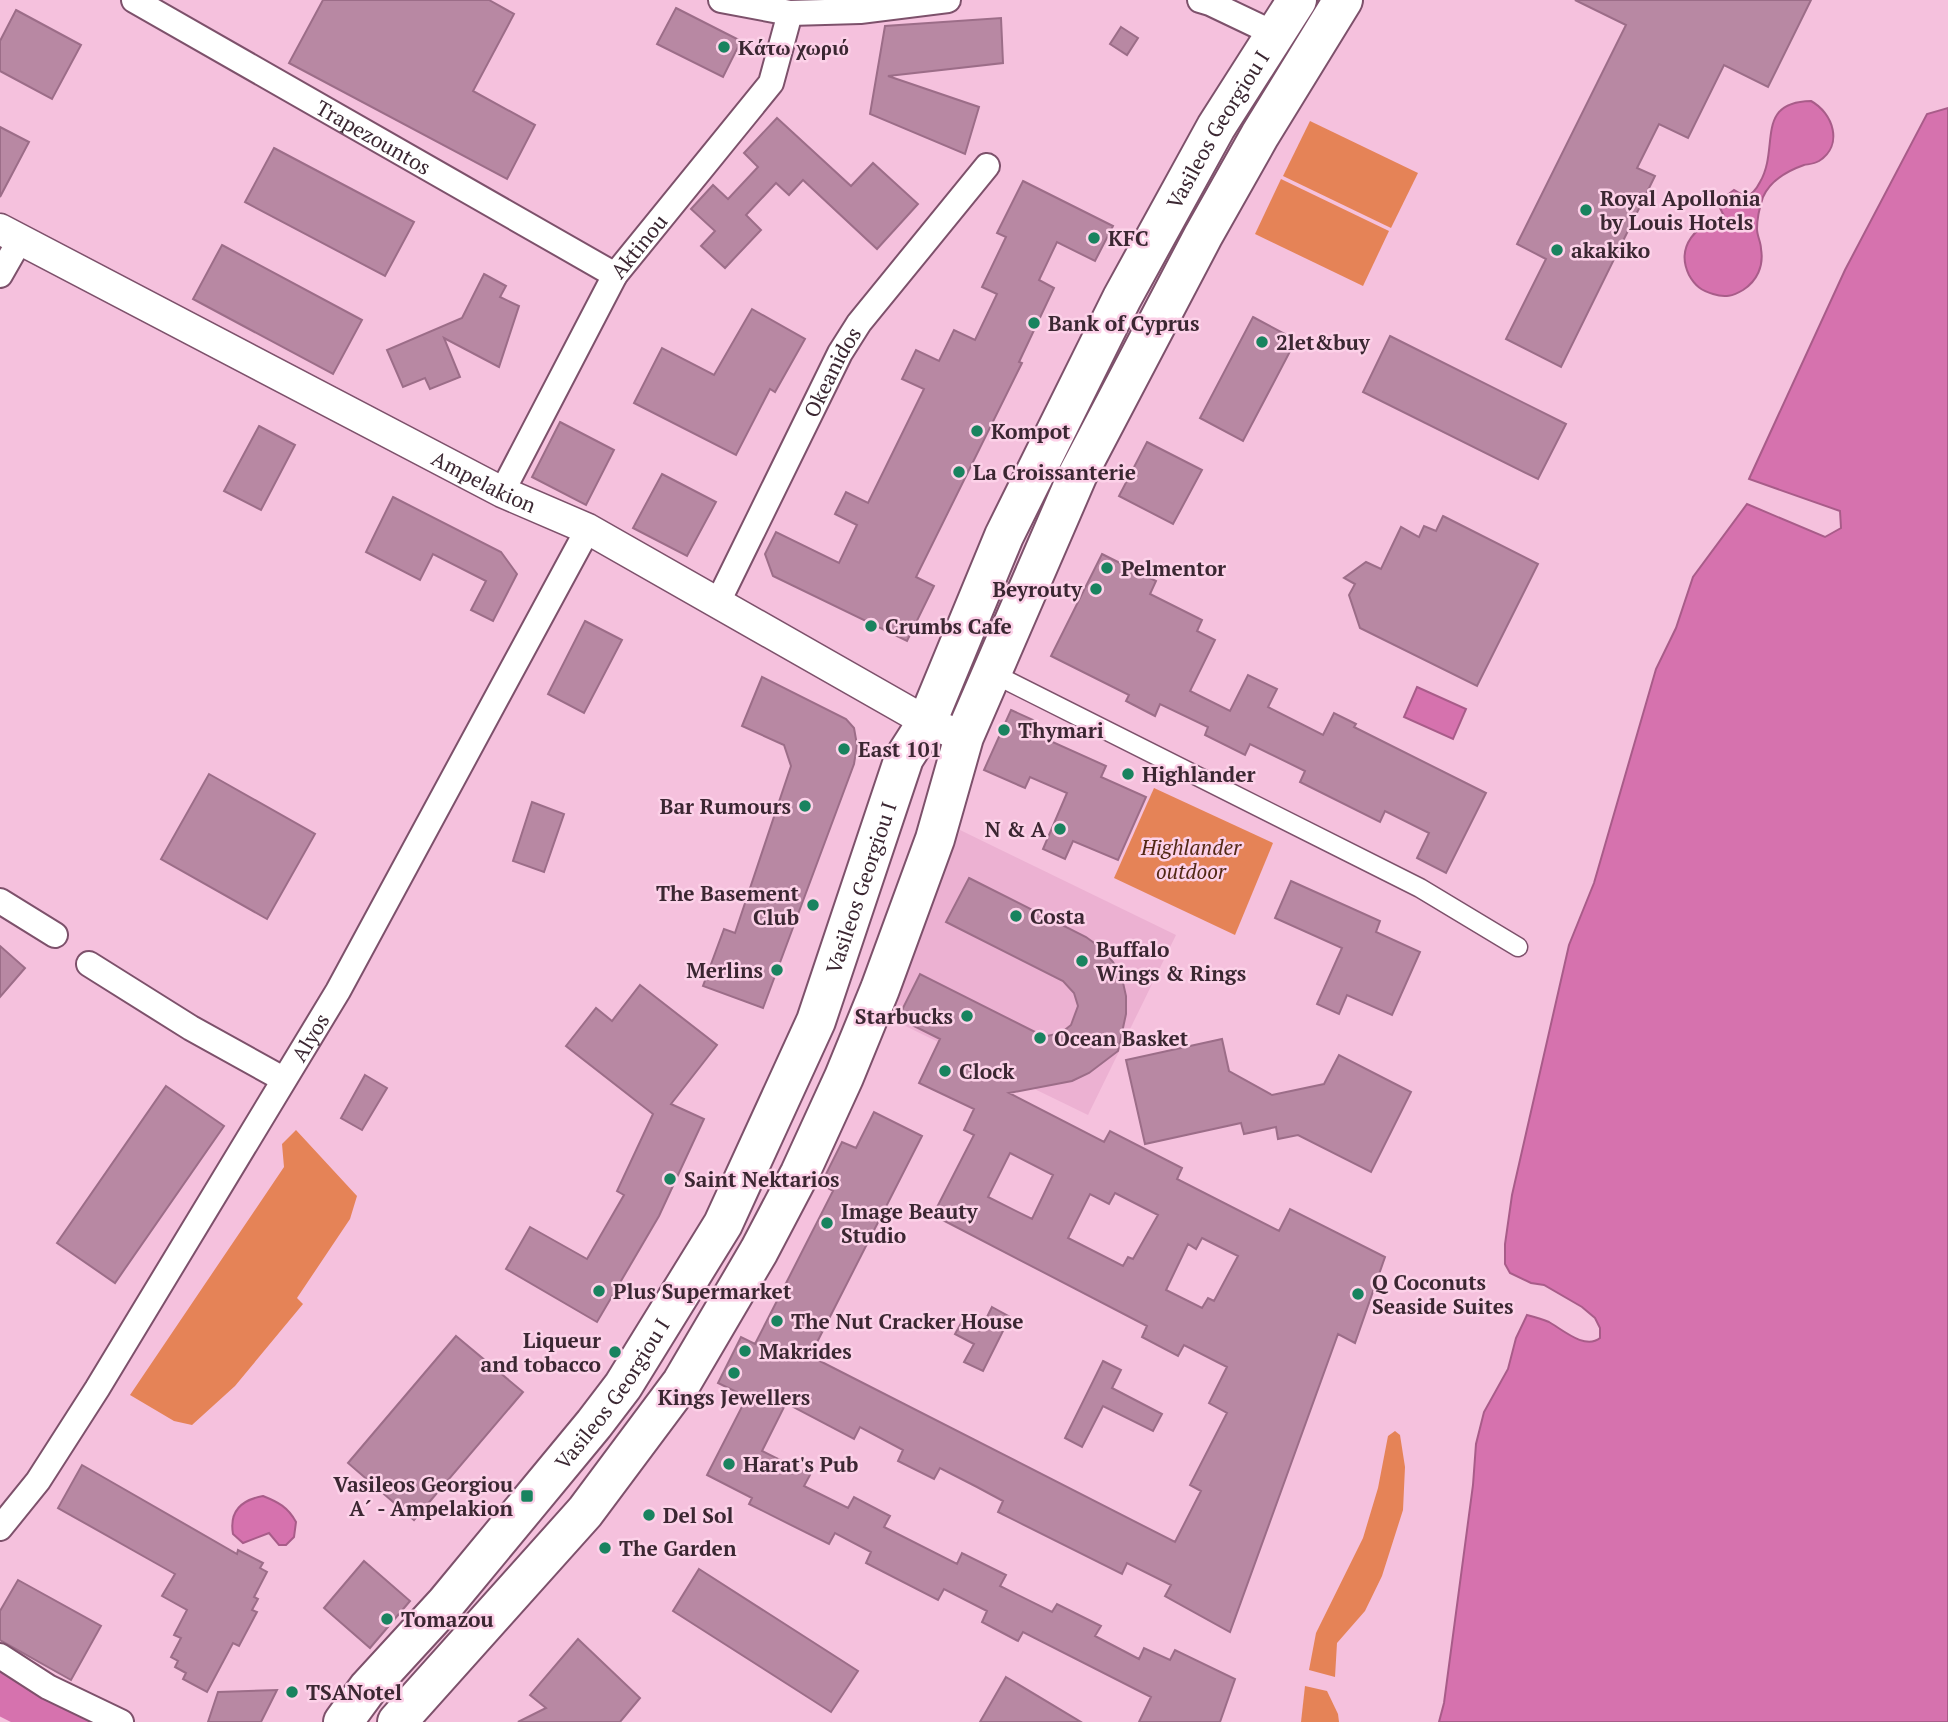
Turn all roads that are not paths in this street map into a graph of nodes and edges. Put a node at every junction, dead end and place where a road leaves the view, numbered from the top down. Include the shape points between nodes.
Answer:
1 (134, 0) edge
2 (721, 0) edge
3 (948, 0) edge
4 (1200, 0) edge
5 (1297, 0) edge
6 (1343, 0) edge
7 (790, 13) junction
8 (1275, 34) junction
9 (987, 166) dead end
10 (10, 235) edge
11 (0, 275) edge
12 (615, 275) junction
13 (502, 492) junction
14 (588, 529) junction
15 (717, 604) junction
16 (992, 673) junction
17 (927, 722) junction
18 (964, 737) junction
19 (0, 901) edge
20 (55, 935) dead end
21 (1518, 947) dead end
22 (89, 964) dead end
23 (284, 1079) junction
24 (0, 1528) edge
25 (0, 1656) edge
26 (368, 1688) junction
27 (406, 1719) edge
28 (121, 1722) edge
29 (343, 1722) edge

1 - 12 street, Trapezountos
2 - 7 street
3 - 7 street via 860,11
4 - 8 street
5 - 8 main road, Vasileos Georgiou I
6 - 16 main road, Vasileos Georgiou I via 1215,214 1078,474
7 - 12 street, Aktinou via 771,83
8 - 17 main road, Vasileos Georgiou I via 1216,127 1122,298 1004,536
9 - 15 street, Okeanidos via 859,323
10 - 11 street
10 - 13 street, Ampelakion
12 - 13 street, Aktinou
13 - 14 street, Ampelakion
14 - 15 street, Ampelakion
14 - 23 street, Alyos via 338,991
15 - 17 street, Ampelakion
16 - 18 main road, Vasileos Georgiou I
16 - 21 street via 1420,888
17 - 18 street, Ampelakion
17 - 26 main road, Vasileos Georgiou I via 904,758 816,1021 716,1235 623,1386 594,1424 446,1603
18 - 27 main road, Vasileos Georgiou I via 935,839 880,989 800,1173 759,1251 682,1382 585,1512
19 - 20 street
22 - 23 street
23 - 24 street, Alyos via 97,1389 38,1481
25 - 28 street via 48,1687
26 - 27 street
26 - 29 main road, Vasileos Georgiou I

